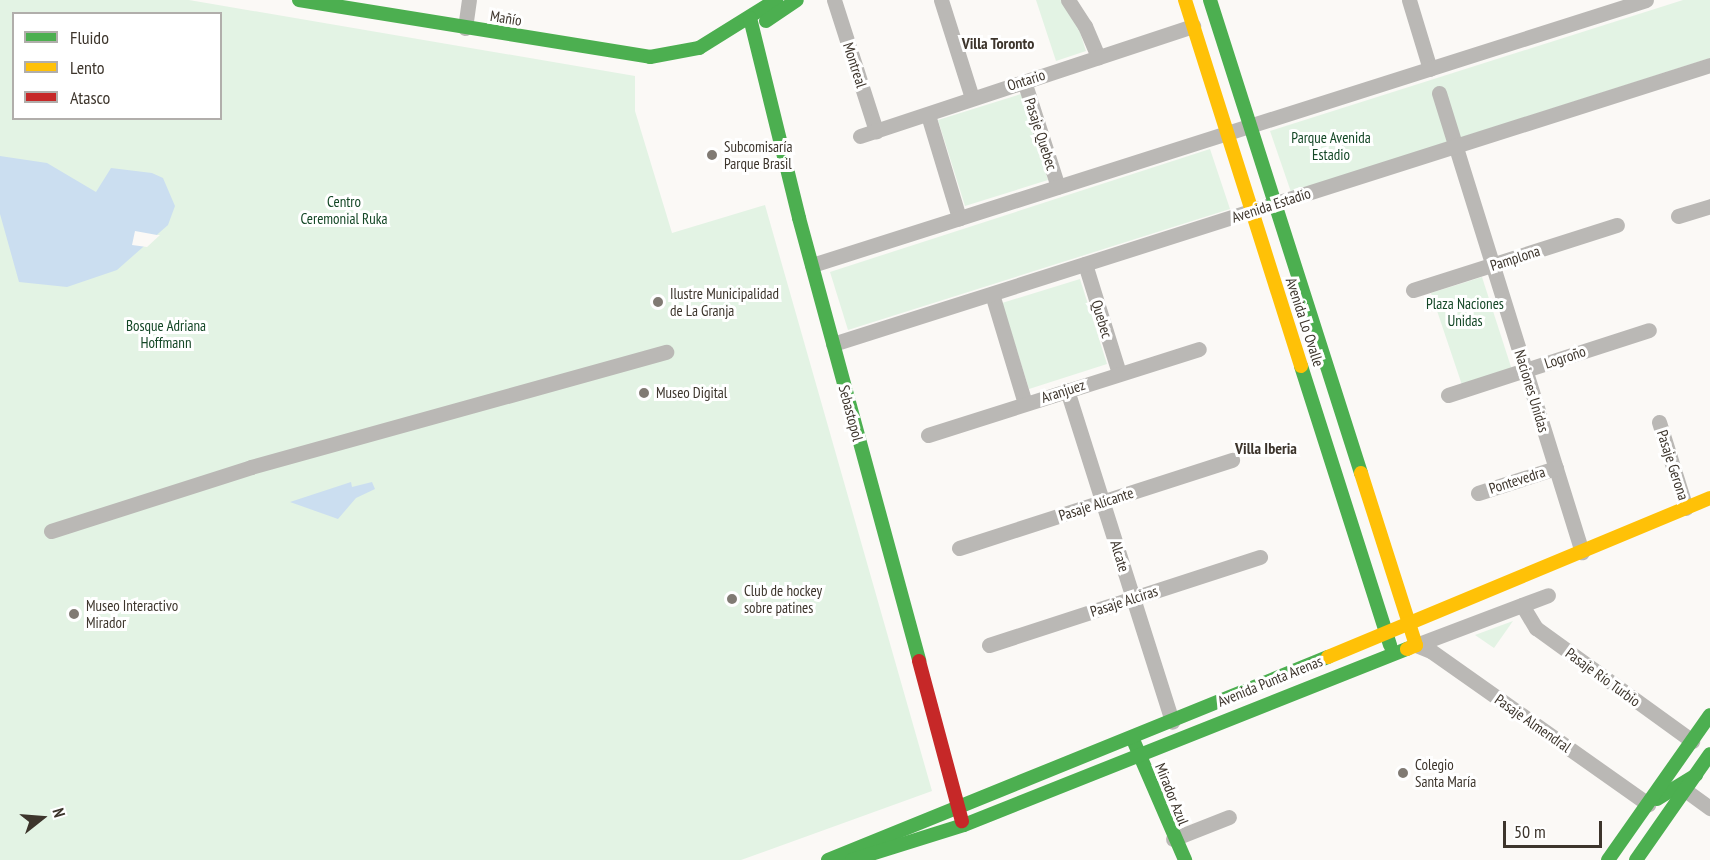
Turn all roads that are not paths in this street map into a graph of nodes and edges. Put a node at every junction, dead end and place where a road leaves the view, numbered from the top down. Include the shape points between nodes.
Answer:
1 (299, 0) edge
2 (469, 0) edge
3 (748, 0) edge
4 (776, 0) edge
5 (796, 0) edge
6 (834, 0) edge
7 (941, 0) edge
8 (1068, 0) edge
9 (1185, 0) edge
10 (1209, 0) edge
11 (1409, 0) edge
12 (1646, 0) edge
13 (752, 24) junction
14 (1193, 26) junction
15 (465, 28) junction
16 (1098, 57) junction
17 (1710, 65) edge
18 (1430, 69) junction
19 (1024, 81) junction
20 (1439, 93) dead end
21 (972, 98) junction
22 (928, 115) junction
23 (1250, 127) junction
24 (876, 131) junction
25 (1228, 134) junction
26 (860, 136) dead end
27 (1456, 146) junction
28 (1058, 187) junction
29 (1275, 204) junction
30 (1710, 206) edge
31 (1252, 211) junction
32 (1678, 216) dead end
33 (959, 218) junction
34 (1617, 225) dead end
35 (1084, 264) junction
36 (812, 265) junction
37 (1492, 265) junction
38 (1413, 290) dead end
39 (992, 294) junction
40 (1648, 330) dead end
41 (832, 344) junction
42 (1199, 349) dead end
43 (666, 352) dead end
44 (1525, 370) junction
45 (1119, 373) junction
46 (1067, 390) junction
47 (1448, 395) dead end
48 (1025, 403) junction
49 (1659, 422) dead end
50 (928, 435) dead end
51 (1232, 460) dead end
52 (1556, 468) junction
53 (1478, 493) dead end
54 (1710, 498) edge
55 (1102, 502) junction
56 (1686, 508) junction
57 (51, 531) dead end
58 (959, 548) dead end
59 (1582, 552) junction
60 (1260, 557) dead end
61 (1548, 595) dead end
62 (1133, 598) junction
63 (1522, 605) junction
64 (1409, 624) junction
65 (1386, 634) junction
66 (989, 645) dead end
67 (1416, 645) junction
68 (1394, 654) junction
69 (1710, 715) edge
70 (1172, 722) junction
71 (1133, 738) junction
72 (1692, 741) junction
73 (1710, 754) edge
74 (1139, 755) junction
75 (1696, 775) junction
76 (1685, 790) junction
77 (1648, 804) junction
78 (958, 808) junction
79 (1710, 808) edge
80 (1229, 817) dead end
81 (964, 825) junction
82 (1173, 839) junction
83 (1180, 858) edge
84 (828, 860) edge
85 (852, 860) edge
86 (1608, 860) edge
87 (1636, 860) edge

1 - 15 main road, Mañío
2 - 15 street
3 - 13 street, Sebastopol
4 - 13 main road, Mañío
5 - 13 main road, Mañío
6 - 24 street, Montreal
7 - 21 street
8 - 16 street
9 - 14 main road, Avenida Lo Ovalle
10 - 23 main road, Avenida Lo Ovalle
11 - 18 street
12 - 18 street
13 - 15 main road, Mañío via 721,52 694,62 669,63
13 - 36 main road, Sebastopol
14 - 16 street, Ontario
14 - 25 main road, Avenida Lo Ovalle
16 - 19 street, Ontario
17 - 27 street, Avenida Estadio
18 - 23 street
19 - 21 street, Ontario
19 - 28 street, Pasaje Quebec
20 - 27 street, Naciones Unidas
21 - 22 street, Ontario
22 - 24 street, Ontario
22 - 33 street
23 - 25 street
23 - 29 main road, Avenida Lo Ovalle
24 - 26 street, Ontario
25 - 28 street
25 - 31 main road, Avenida Lo Ovalle
27 - 29 street, Avenida Estadio
27 - 37 street, Naciones Unidas
28 - 33 street
29 - 31 street, Avenida Estadio
29 - 64 main road, Avenida Lo Ovalle
30 - 32 street
31 - 35 street, Avenida Estadio
31 - 65 main road, Avenida Lo Ovalle
33 - 36 street
34 - 37 street, Pamplona
35 - 39 street, Avenida Estadio
35 - 45 street, Quebec
36 - 41 main road, Sebastopol
37 - 38 street, Pamplona
37 - 44 street, Naciones Unidas
39 - 41 street, Avenida Estadio
39 - 48 street
40 - 44 street, Logroño
41 - 78 main road, Sebastopol
42 - 45 street, Aranjuez
43 - 57 street via 251,466
44 - 47 street, Logroño
44 - 52 street, Naciones Unidas
45 - 46 street, Aranjuez
46 - 48 street, Aranjuez
46 - 55 street, Alcate
48 - 50 street, Aranjuez
49 - 56 street, Pasaje Gerona
51 - 55 street, Pasaje Alicante
52 - 53 street, Pontevedra
52 - 59 street, Naciones Unidas
54 - 56 main road, Avenida Punta Arenas
55 - 58 street, Pasaje Alicante
55 - 62 street, Alcate
56 - 59 main road, Avenida Punta Arenas
59 - 64 main road, Avenida Punta Arenas
60 - 62 street, Pasaje Alciras
61 - 63 street, Avenida Punta Arenas
62 - 66 street, Pasaje Alciras
62 - 70 street, Alcate
63 - 67 street, Avenida Punta Arenas
63 - 72 street, Pasaje Río Turbio via 1536,628
64 - 65 main road, Avenida Punta Arenas
64 - 67 main road, Avenida Lo Ovalle
65 - 68 main road, Avenida Lo Ovalle
65 - 70 main road, Avenida Punta Arenas
67 - 68 main road, Avenida Punta Arenas
67 - 77 street, Pasaje Almendral via 1431,651
68 - 74 main road, Avenida Punta Arenas
69 - 72 main road
70 - 71 main road, Avenida Punta Arenas
71 - 74 main road, Mirador Azul
71 - 78 main road, Avenida Punta Arenas
72 - 77 main road
73 - 75 main road
74 - 81 main road, Avenida Punta Arenas
74 - 82 main road, Mirador Azul
75 - 76 main road
75 - 77 main road
76 - 79 street
76 - 87 main road
77 - 86 main road
78 - 81 main road, Sebastopol
78 - 84 main road, Avenida Punta Arenas
80 - 82 street
81 - 85 main road, Avenida Punta Arenas
82 - 83 main road, Mirador Azul

